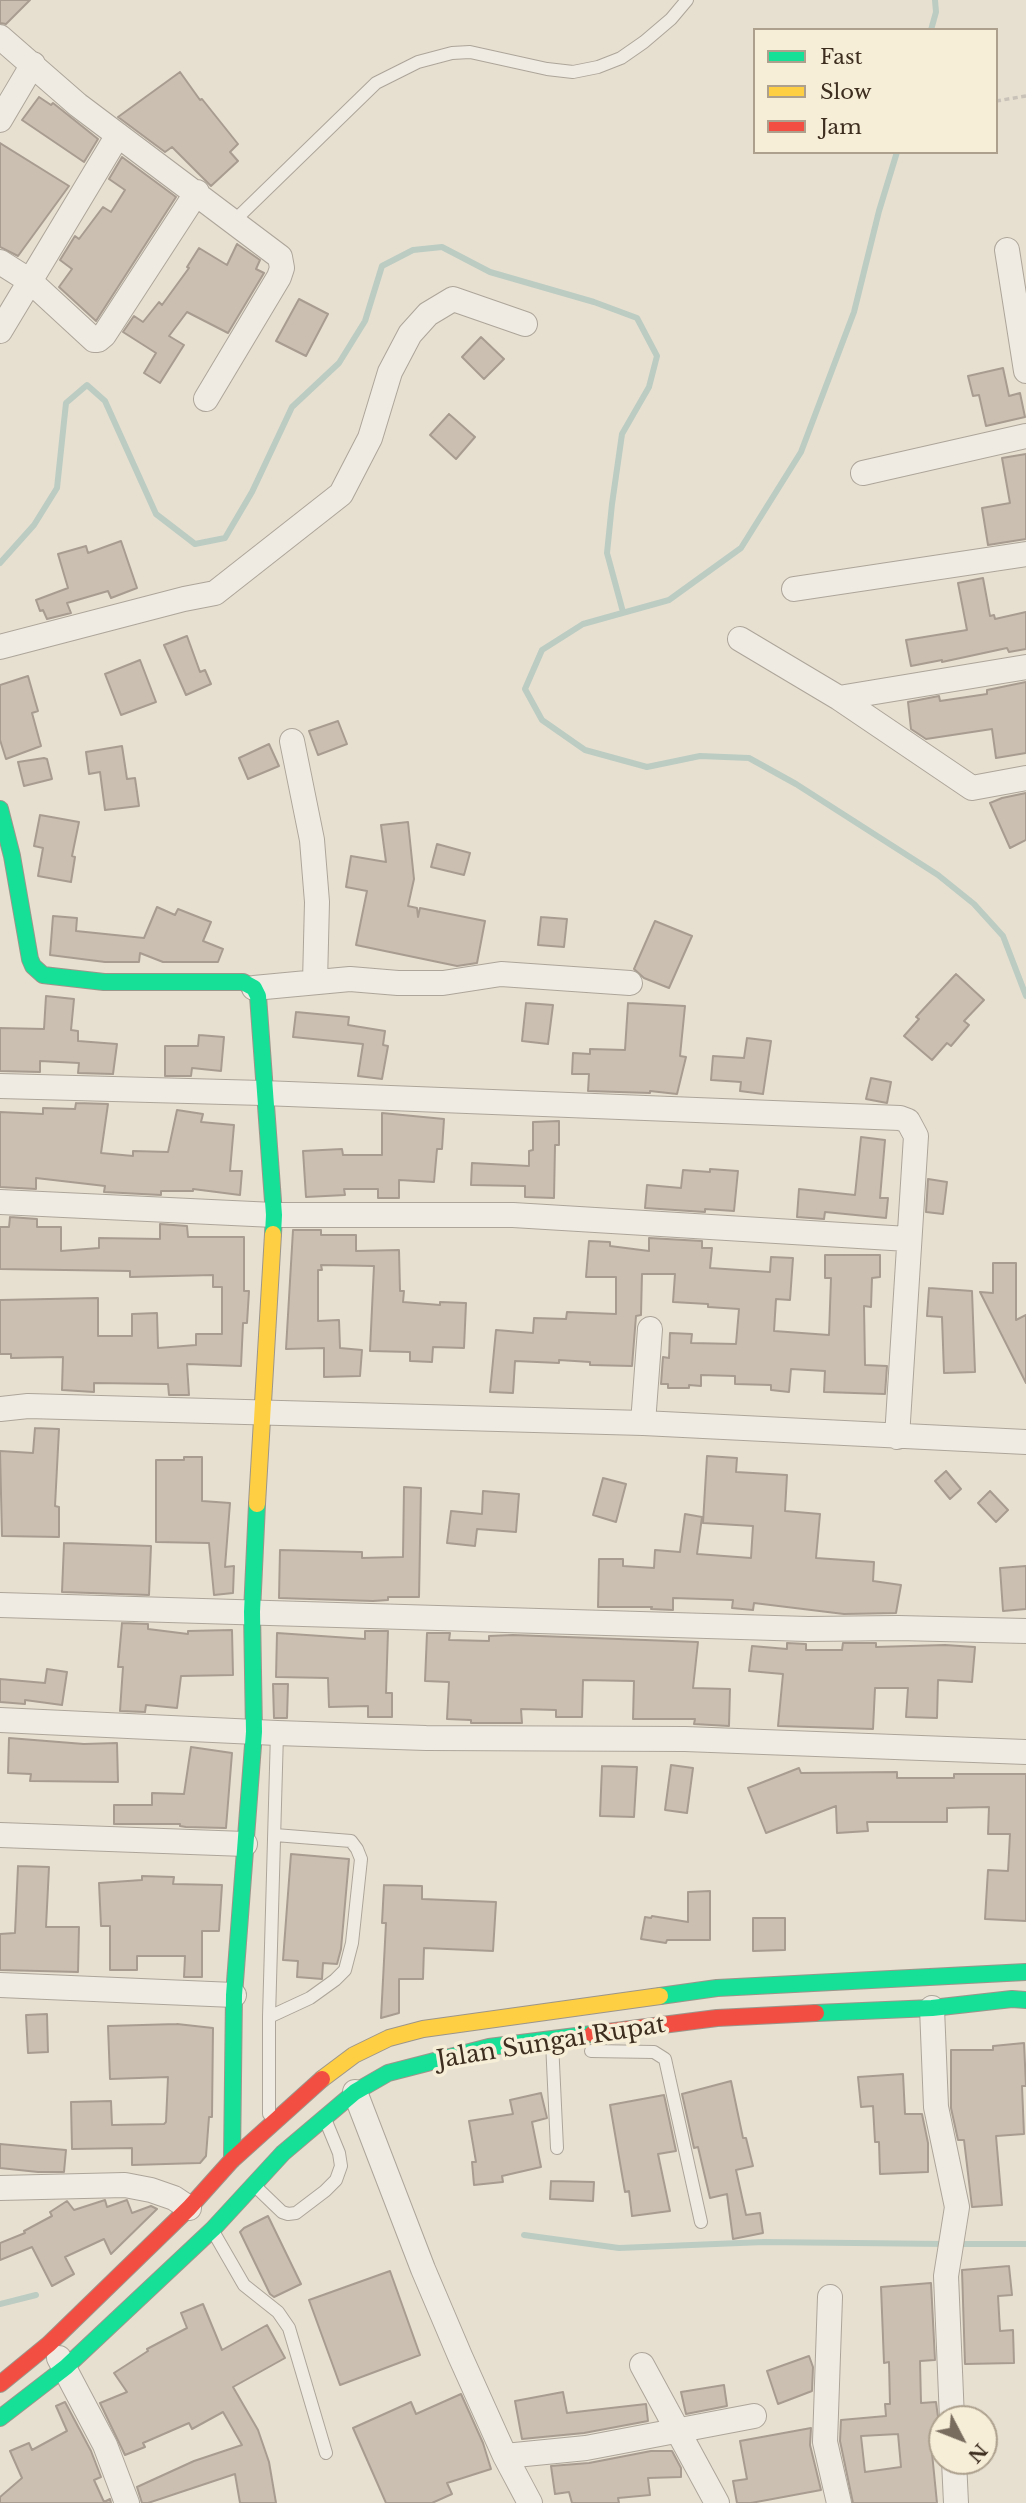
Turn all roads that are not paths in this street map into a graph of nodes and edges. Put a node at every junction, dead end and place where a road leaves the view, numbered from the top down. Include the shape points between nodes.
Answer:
1 (687, 0) edge
2 (0, 37) edge
3 (33, 64) junction
4 (0, 120) edge
5 (118, 135) junction
6 (197, 192) junction
7 (234, 220) junction
8 (1007, 250) dead end
9 (0, 262) edge
10 (30, 281) junction
11 (525, 324) dead end
12 (0, 331) edge
13 (1026, 371) edge
14 (206, 399) dead end
15 (1026, 436) edge
16 (863, 473) dead end
17 (1026, 554) edge
18 (794, 589) dead end
19 (740, 639) dead end
20 (0, 647) edge
21 (1026, 667) edge
22 (839, 698) junction
23 (292, 741) dead end
24 (1026, 778) edge
25 (0, 809) edge
26 (315, 982) junction
27 (630, 983) dead end
28 (254, 988) junction
29 (0, 1086) edge
30 (263, 1093) junction
31 (0, 1202) edge
32 (274, 1215) junction
33 (908, 1240) junction
34 (650, 1329) dead end
35 (0, 1409) edge
36 (261, 1412) junction
37 (643, 1423) junction
38 (897, 1437) junction
39 (1026, 1442) edge
40 (0, 1605) edge
41 (252, 1612) junction
42 (1026, 1631) edge
43 (0, 1720) edge
44 (265, 1733) junction
45 (1026, 1752) edge
46 (0, 1835) edge
47 (275, 1835) junction
48 (245, 1844) junction
49 (1026, 1972) edge
50 (0, 1985) edge
51 (717, 1989) junction
52 (234, 1995) junction
53 (1026, 2000) edge
54 (932, 2008) junction
55 (269, 2017) junction
56 (717, 2018) junction
57 (562, 2048) junction
58 (355, 2092) junction
59 (324, 2116) junction
60 (269, 2128) junction
61 (557, 2148) dead end
62 (232, 2160) junction
63 (255, 2185) junction
64 (0, 2188) edge
65 (189, 2208) junction
66 (701, 2222) dead end
67 (213, 2229) junction
68 (830, 2297) dead end
69 (49, 2344) junction
70 (642, 2365) dead end
71 (66, 2367) junction
72 (0, 2384) edge
73 (951, 2405) edge
74 (754, 2416) dead end
75 (0, 2418) edge
76 (680, 2431) junction
77 (326, 2453) dead end
78 (505, 2456) junction
79 (955, 2475) edge
80 (127, 2503) edge
81 (530, 2503) edge
82 (717, 2503) edge
83 (839, 2503) edge
84 (956, 2503) edge

1 - 7 lane via 644,42 598,67 560,71 471,52 452,52 418,62 376,83
2 - 3 street
3 - 4 street
3 - 5 street
5 - 6 street
5 - 10 street
6 - 7 street
6 - 10 street via 98,340
7 - 14 street via 280,257 282,268
8 - 13 street
9 - 10 street
10 - 12 street
11 - 20 street via 453,299 428,314 410,334 390,372 370,438 341,494 215,593
15 - 16 street
17 - 18 street
19 - 22 street
21 - 22 street
22 - 24 street via 972,788
23 - 26 street via 312,840 317,902
25 - 28 main road via 30,959 43,975 104,982 243,982
26 - 27 street via 443,983 501,975
26 - 28 street
28 - 30 main road
29 - 30 street
30 - 32 main road
30 - 33 street via 900,1118 908,1121 916,1136
31 - 32 street
32 - 33 street via 513,1215
32 - 36 main road
33 - 38 street
34 - 37 street
35 - 36 street
36 - 37 street
36 - 41 main road
37 - 38 street
38 - 39 street
40 - 41 street
41 - 42 street
41 - 44 main road
43 - 44 street
44 - 45 street via 685,1739
44 - 47 lane
44 - 48 main road
46 - 48 street
47 - 55 lane
47 - 55 lane via 343,1839 354,1844 361,1859 345,1969 310,1998
48 - 52 main road
49 - 51 main road, Jalan Sungai Rupat
50 - 52 street
51 - 56 main road
51 - 60 main road, Jalan Sungai Rupat via 423,2029 389,2038 354,2055 320,2080
52 - 62 main road
53 - 54 main road, Jalan Sungai Rupat
54 - 56 main road, Jalan Sungai Rupat
54 - 73 street via 936,2107 957,2207 946,2276
55 - 60 lane
56 - 57 main road, Jalan Sungai Rupat
57 - 58 main road, Jalan Sungai Rupat via 489,2047 388,2073
57 - 61 lane
57 - 66 lane via 654,2052 665,2059
58 - 59 main road, Jalan Sungai Rupat
58 - 78 street via 423,2269
59 - 63 main road, Jalan Sungai Rupat
59 - 63 lane via 341,2166 325,2192 288,2214
60 - 62 main road, Jalan Sungai Rupat
62 - 65 main road, Jalan Sungai Rupat
63 - 67 main road, Jalan Sungai Rupat
64 - 65 street via 125,2185 151,2190
65 - 69 main road, Jalan Sungai Rupat
67 - 71 main road, Jalan Sungai Rupat
67 - 77 lane via 243,2285 278,2312 289,2328
68 - 83 street via 825,2442
69 - 71 street
69 - 72 main road, Jalan Sungai Rupat
70 - 76 street
71 - 75 main road, Jalan Sungai Rupat
71 - 80 street via 105,2445
74 - 76 street
76 - 78 street via 586,2448
76 - 82 street
78 - 81 street
79 - 84 street

